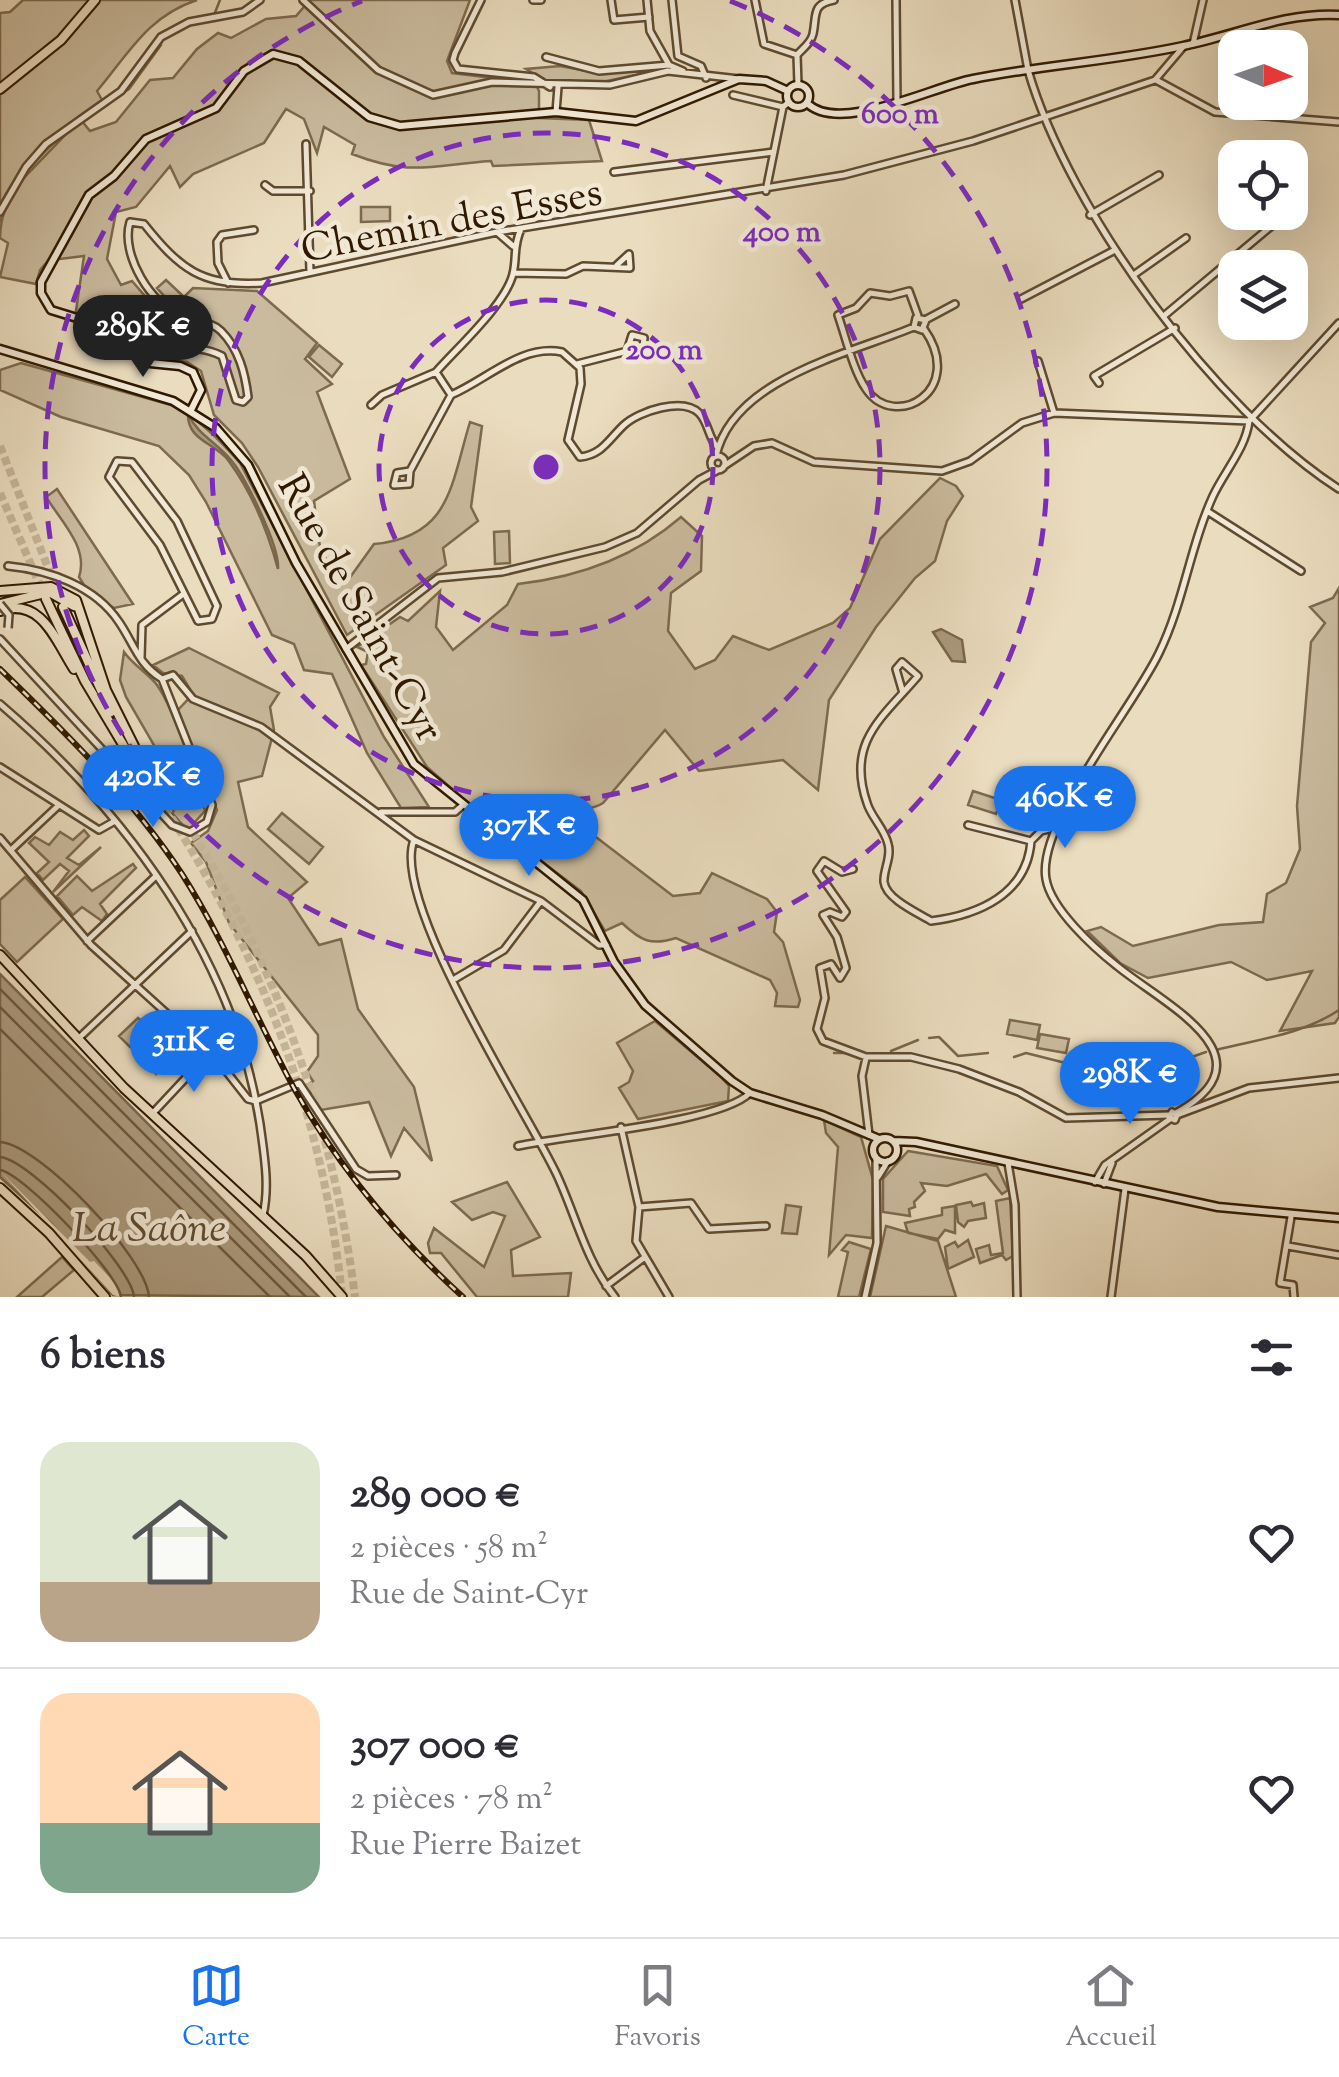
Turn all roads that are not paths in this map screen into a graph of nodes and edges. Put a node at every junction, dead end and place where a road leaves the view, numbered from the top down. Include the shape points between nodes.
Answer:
1 (95, 0) edge
2 (260, 0) edge
3 (304, 0) edge
4 (481, 0) edge
5 (532, 0) edge
6 (541, 0) edge
7 (612, 0) edge
8 (647, 0) edge
9 (672, 0) edge
10 (756, 0) edge
11 (834, 0) edge
12 (896, 0) edge
13 (1016, 0) edge
14 (1203, 0) edge
15 (1339, 16) edge
16 (649, 17) junction
17 (1193, 44) junction
18 (1183, 46) junction
19 (797, 56) junction
20 (546, 58) dead end
21 (669, 65) junction
22 (1028, 70) junction
23 (683, 71) junction
24 (706, 78) junction
25 (738, 79) junction
26 (1155, 80) junction
27 (798, 85) junction
28 (550, 87) junction
29 (558, 88) junction
30 (0, 90) edge
31 (788, 90) junction
32 (733, 95) dead end
33 (807, 102) junction
34 (786, 104) junction
35 (897, 105) junction
36 (556, 112) junction
37 (1042, 118) junction
38 (1339, 122) edge
39 (306, 144) dead end
40 (774, 152) junction
41 (614, 172) dead end
42 (1159, 174) dead end
43 (265, 185) dead end
44 (310, 191) junction
45 (766, 191) junction
46 (0, 212) edge
47 (1090, 215) junction
48 (521, 229) junction
49 (254, 230) dead end
50 (1269, 230) edge
51 (496, 232) junction
52 (1186, 238) dead end
53 (512, 246) junction
54 (1115, 250) junction
55 (617, 265) dead end
56 (310, 272) junction
57 (514, 273) junction
58 (1135, 274) junction
59 (228, 283) junction
60 (1021, 299) dead end
61 (955, 304) dead end
62 (1165, 315) junction
63 (918, 316) junction
64 (926, 320) junction
65 (1339, 323) edge
66 (914, 326) junction
67 (1175, 328) junction
68 (924, 329) junction
69 (115, 335) junction
70 (0, 348) edge
71 (628, 348) dead end
72 (852, 348) junction
73 (1038, 361) dead end
74 (577, 364) junction
75 (436, 372) junction
76 (1098, 383) dead end
77 (451, 395) junction
78 (371, 405) dead end
79 (191, 410) junction
80 (1054, 413) junction
81 (1249, 421) junction
82 (720, 446) junction
83 (719, 462) junction
84 (410, 471) dead end
85 (1339, 489) edge
86 (1207, 511) junction
87 (8, 566) dead end
88 (1300, 570) dead end
89 (0, 591) edge
90 (182, 595) junction
91 (46, 600) tunnel mouth
92 (0, 606) edge
93 (63, 607) tunnel mouth
94 (87, 633) junction
95 (0, 638) edge
96 (346, 648) junction
97 (142, 661) junction
98 (162, 679) junction
99 (902, 694) junction
100 (0, 704) edge
101 (108, 722) junction
102 (135, 752) junction
103 (0, 766) edge
104 (59, 805) junction
105 (463, 805) junction
106 (369, 807) junction
107 (392, 814) junction
108 (401, 815) junction
109 (115, 821) junction
110 (388, 822) junction
111 (968, 825) dead end
112 (1057, 827) junction
113 (399, 829) junction
114 (0, 838) edge
115 (414, 840) junction
116 (1031, 841) junction
117 (11, 850) junction
118 (853, 869) dead end
119 (156, 876) junction
120 (541, 901) junction
121 (192, 931) junction
122 (88, 941) junction
123 (606, 945) junction
124 (0, 955) edge
125 (453, 980) junction
126 (133, 987) junction
127 (78, 1040) junction
128 (210, 1052) junction
129 (866, 1058) junction
130 (300, 1074) dead end
131 (1339, 1078) edge
132 (295, 1083) junction
133 (750, 1093) junction
134 (256, 1101) junction
135 (152, 1114) junction
136 (1173, 1116) junction
137 (621, 1127) junction
138 (866, 1134) junction
139 (879, 1139) junction
140 (893, 1141) junction
141 (538, 1142) junction
142 (910, 1143) junction
143 (518, 1146) dead end
144 (873, 1148) junction
145 (895, 1154) junction
146 (876, 1158) junction
147 (888, 1161) junction
148 (1008, 1163) junction
149 (396, 1175) dead end
150 (877, 1179) junction
151 (1099, 1183) junction
152 (1126, 1189) junction
153 (2, 1194) edge
154 (266, 1200) junction
155 (254, 1208) junction
156 (639, 1208) junction
157 (262, 1215) junction
158 (1291, 1217) junction
159 (1339, 1218) edge
160 (766, 1226) dead end
161 (1286, 1246) junction
162 (1339, 1254) edge
163 (645, 1257) junction
164 (606, 1286) junction
165 (105, 1297) edge
166 (342, 1297) edge
167 (614, 1297) edge
168 (668, 1297) edge
169 (864, 1297) edge
170 (1017, 1297) edge
171 (1111, 1297) edge
172 (1294, 1297) edge

1 - 30 main road
2 - 46 street via 243,12 189,22 161,37 121,91 36,156
3 - 28 street via 378,70 433,95 492,82
4 - 28 street via 453,60 458,68 534,77
5 - 6 street
7 - 16 street via 614,20
8 - 16 street
9 - 24 street via 678,56 701,66
10 - 19 street via 764,44
11 - 19 street via 818,6 813,36
12 - 35 street
13 - 22 street
14 - 17 street
15 - 17 main road via 1264,23
16 - 21 street
17 - 18 main road
18 - 22 main road
18 - 26 street
19 - 27 street
20 - 21 street via 598,71
21 - 23 street
22 - 35 main road via 954,83
22 - 37 street
23 - 24 street
23 - 29 street
24 - 25 street
25 - 31 main road
25 - 36 main road via 636,121
26 - 37 street, Chemin des Esses
26 - 38 street via 1215,112
27 - 31 main road
27 - 33 main road via 808,92
28 - 29 street
29 - 36 street
31 - 34 main road
32 - 34 street
33 - 34 main road
33 - 35 main road via 823,113
34 - 40 street
36 - 69 main road via 417,126 385,123 291,56 264,57 216,108 146,139 79,206 40,293 51,310
37 - 45 street, Chemin des Esses via 956,146
37 - 47 street
39 - 44 street
40 - 41 street
40 - 45 street
42 - 47 street
43 - 44 street via 274,192
44 - 56 street
45 - 48 street, Chemin des Esses
47 - 54 street
48 - 51 street, Chemin des Esses
48 - 53 street
49 - 59 street via 222,235 217,242
50 - 62 street
51 - 53 street
51 - 56 street, Chemin des Esses
52 - 58 street
53 - 57 street
54 - 58 street
54 - 60 street
55 - 57 street via 566,274
56 - 59 street, Chemin des Esses
57 - 75 street
58 - 62 street
59 - 69 street, Chemin des Esses via 173,262 144,224 130,222 130,260 160,299 174,313 219,328 237,354 248,396 243,402 232,393 222,356 202,346 158,351 132,335
61 - 64 street
62 - 67 street
63 - 64 street
63 - 66 street
63 - 72 street via 909,290 870,293 838,316
64 - 68 street
65 - 81 street
66 - 68 street
66 - 72 street
67 - 76 street via 1094,376
67 - 81 street
68 - 72 street via 940,364 930,390 912,404 886,404 872,396
69 - 79 main road via 138,358 194,372 201,390
70 - 79 main road, Rue de Saint-Cyr
71 - 74 street
72 - 82 street via 759,397
73 - 80 street
74 - 77 street via 562,352 530,351
74 - 82 street via 581,384 568,440 580,457 601,450 626,422 674,406 701,415
75 - 77 street
75 - 78 street
77 - 84 street
79 - 96 main road, Rue de Saint-Cyr via 242,456
80 - 81 street
80 - 83 street via 1030,419 970,461 942,471 831,465 772,444
81 - 85 street
81 - 86 street
82 - 83 street
83 - 96 street via 637,533 605,548 502,572 438,578
86 - 88 street
86 - 112 street via 1159,655
87 - 97 street via 78,584 118,619
89 - 94 main road via 64,590 80,606
90 - 90 street via 198,621 217,613 177,521 132,462 117,460 108,476 160,545
90 - 97 street via 142,626
91 - 101 main road
92 - 94 main road via 57,594 74,606
92 - 95 street, bridge via 8,614
92 - 101 main road via 26,608 43,620
93 - 102 main road
94 - 102 main road
95 - 98 street via 172,825 196,830 212,805
96 - 105 main road, Rue de Saint-Cyr via 407,755
97 - 98 street
98 - 106 street via 173,675 193,699 261,727
99 - 99 street via 918,676 902,662 896,669
99 - 116 street via 860,751 866,803 889,844 889,892 931,921 969,913 1010,890 1029,864
100 - 109 street
101 - 102 main road
103 - 104 street
104 - 109 street via 99,830
104 - 117 street
105 - 108 street via 457,812
105 - 123 main road, Rue de Saint-Cyr via 583,900
106 - 107 street
106 - 110 street
107 - 108 street
107 - 110 street
108 - 113 street
109 - 119 street
110 - 113 street
111 - 116 street
112 - 116 street
112 - 136 street via 1044,857 1046,884 1062,909 1118,967 1156,991 1207,1039 1217,1076
113 - 115 street
114 - 117 street
115 - 120 street
115 - 125 street via 410,871
117 - 122 street
118 - 129 street via 842,872 824,860 818,865 819,878 844,906 842,917 826,912 823,920 846,968 840,978 830,964 820,968 825,998 817,1029 823,1041
119 - 121 street
119 - 122 street
120 - 123 street
120 - 125 street via 504,950
121 - 126 street
121 - 134 street via 239,1036
122 - 126 street
123 - 133 main road, Rue de Saint-Cyr via 659,1020
124 - 127 main road
125 - 141 street
126 - 127 street
126 - 128 street
127 - 135 main road
128 - 134 street
128 - 135 street
129 - 136 street via 894,1054 960,1070 1066,1118
129 - 138 street
130 - 132 street
131 - 136 street via 1249,1088
132 - 134 street
132 - 149 street via 356,1170
133 - 137 street via 702,1114
133 - 138 main road, Rue de Saint-Cyr
134 - 154 street
135 - 155 main road
136 - 151 street via 1113,1160
137 - 141 street
137 - 156 street
138 - 139 main road, Rue de Saint-Cyr
138 - 144 main road
139 - 140 main road
139 - 144 main road
140 - 142 main road
140 - 145 main road
141 - 143 street
141 - 164 street
142 - 145 main road
142 - 148 main road
144 - 146 main road
145 - 147 main road
146 - 147 main road
146 - 150 street
147 - 150 street
148 - 151 main road
148 - 170 street
150 - 169 street via 877,1243
151 - 152 main road
152 - 158 main road
152 - 171 street
153 - 165 main road via 58,1242
154 - 155 street
154 - 157 street
155 - 157 main road
156 - 160 street via 691,1202 710,1229
156 - 163 street via 636,1242
157 - 166 main road
158 - 159 main road
158 - 161 street
161 - 162 street
161 - 172 street via 1280,1283 1293,1285
163 - 164 street
163 - 168 street
164 - 167 street

